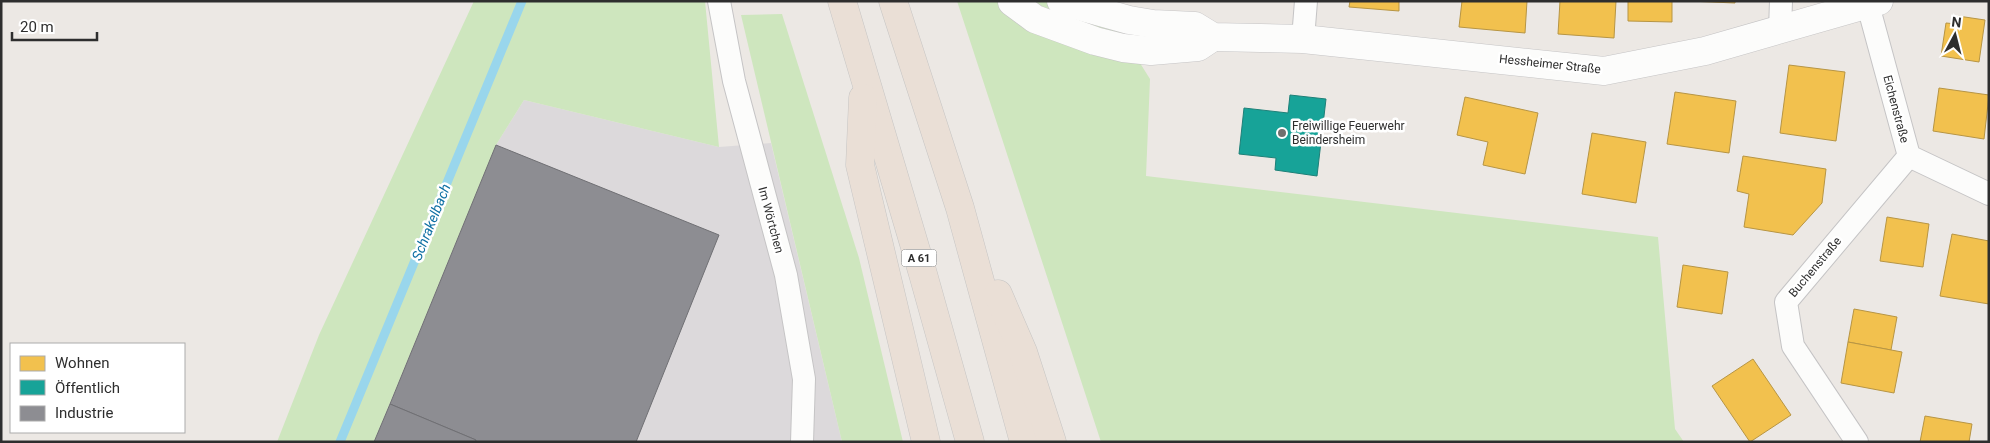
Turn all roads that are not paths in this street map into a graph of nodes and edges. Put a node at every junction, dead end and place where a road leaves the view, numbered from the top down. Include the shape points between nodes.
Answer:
1 (720, 1) edge
2 (1061, 1) edge
3 (1306, 1) edge
4 (1781, 1) edge
5 (1010, 2) edge
6 (1874, 3) edge
7 (844, 9) edge
8 (896, 11) edge
9 (1780, 30) junction
10 (1213, 37) junction
11 (1303, 39) junction
12 (864, 76) junction
13 (1908, 156) junction
14 (1989, 194) edge
15 (960, 208) junction
16 (802, 442) edge
17 (926, 442) edge
18 (970, 442) edge
19 (1024, 442) edge
20 (1052, 442) edge
21 (1857, 442) edge

1 - 16 street, Im Wörtchen via 734,81 786,275 804,379
2 - 10 street, Hessheimer Straße via 1129,20 1195,26
3 - 11 street
4 - 9 street
5 - 10 street, Hessheimer Straße via 1035,19 1123,48 1151,51 1198,47
6 - 9 street, Hessheimer Straße
6 - 13 street, Eichenstraße
7 - 12 highway, A 61
8 - 15 highway
9 - 11 street, Hessheimer Straße via 1705,51 1604,71
10 - 11 street, Hessheimer Straße
12 - 17 highway via 860,164
12 - 18 highway, A 61
13 - 14 street, Eichenstraße
13 - 21 street, Buchenstraße via 1786,302 1793,346
15 - 19 highway
15 - 20 highway via 1023,352

